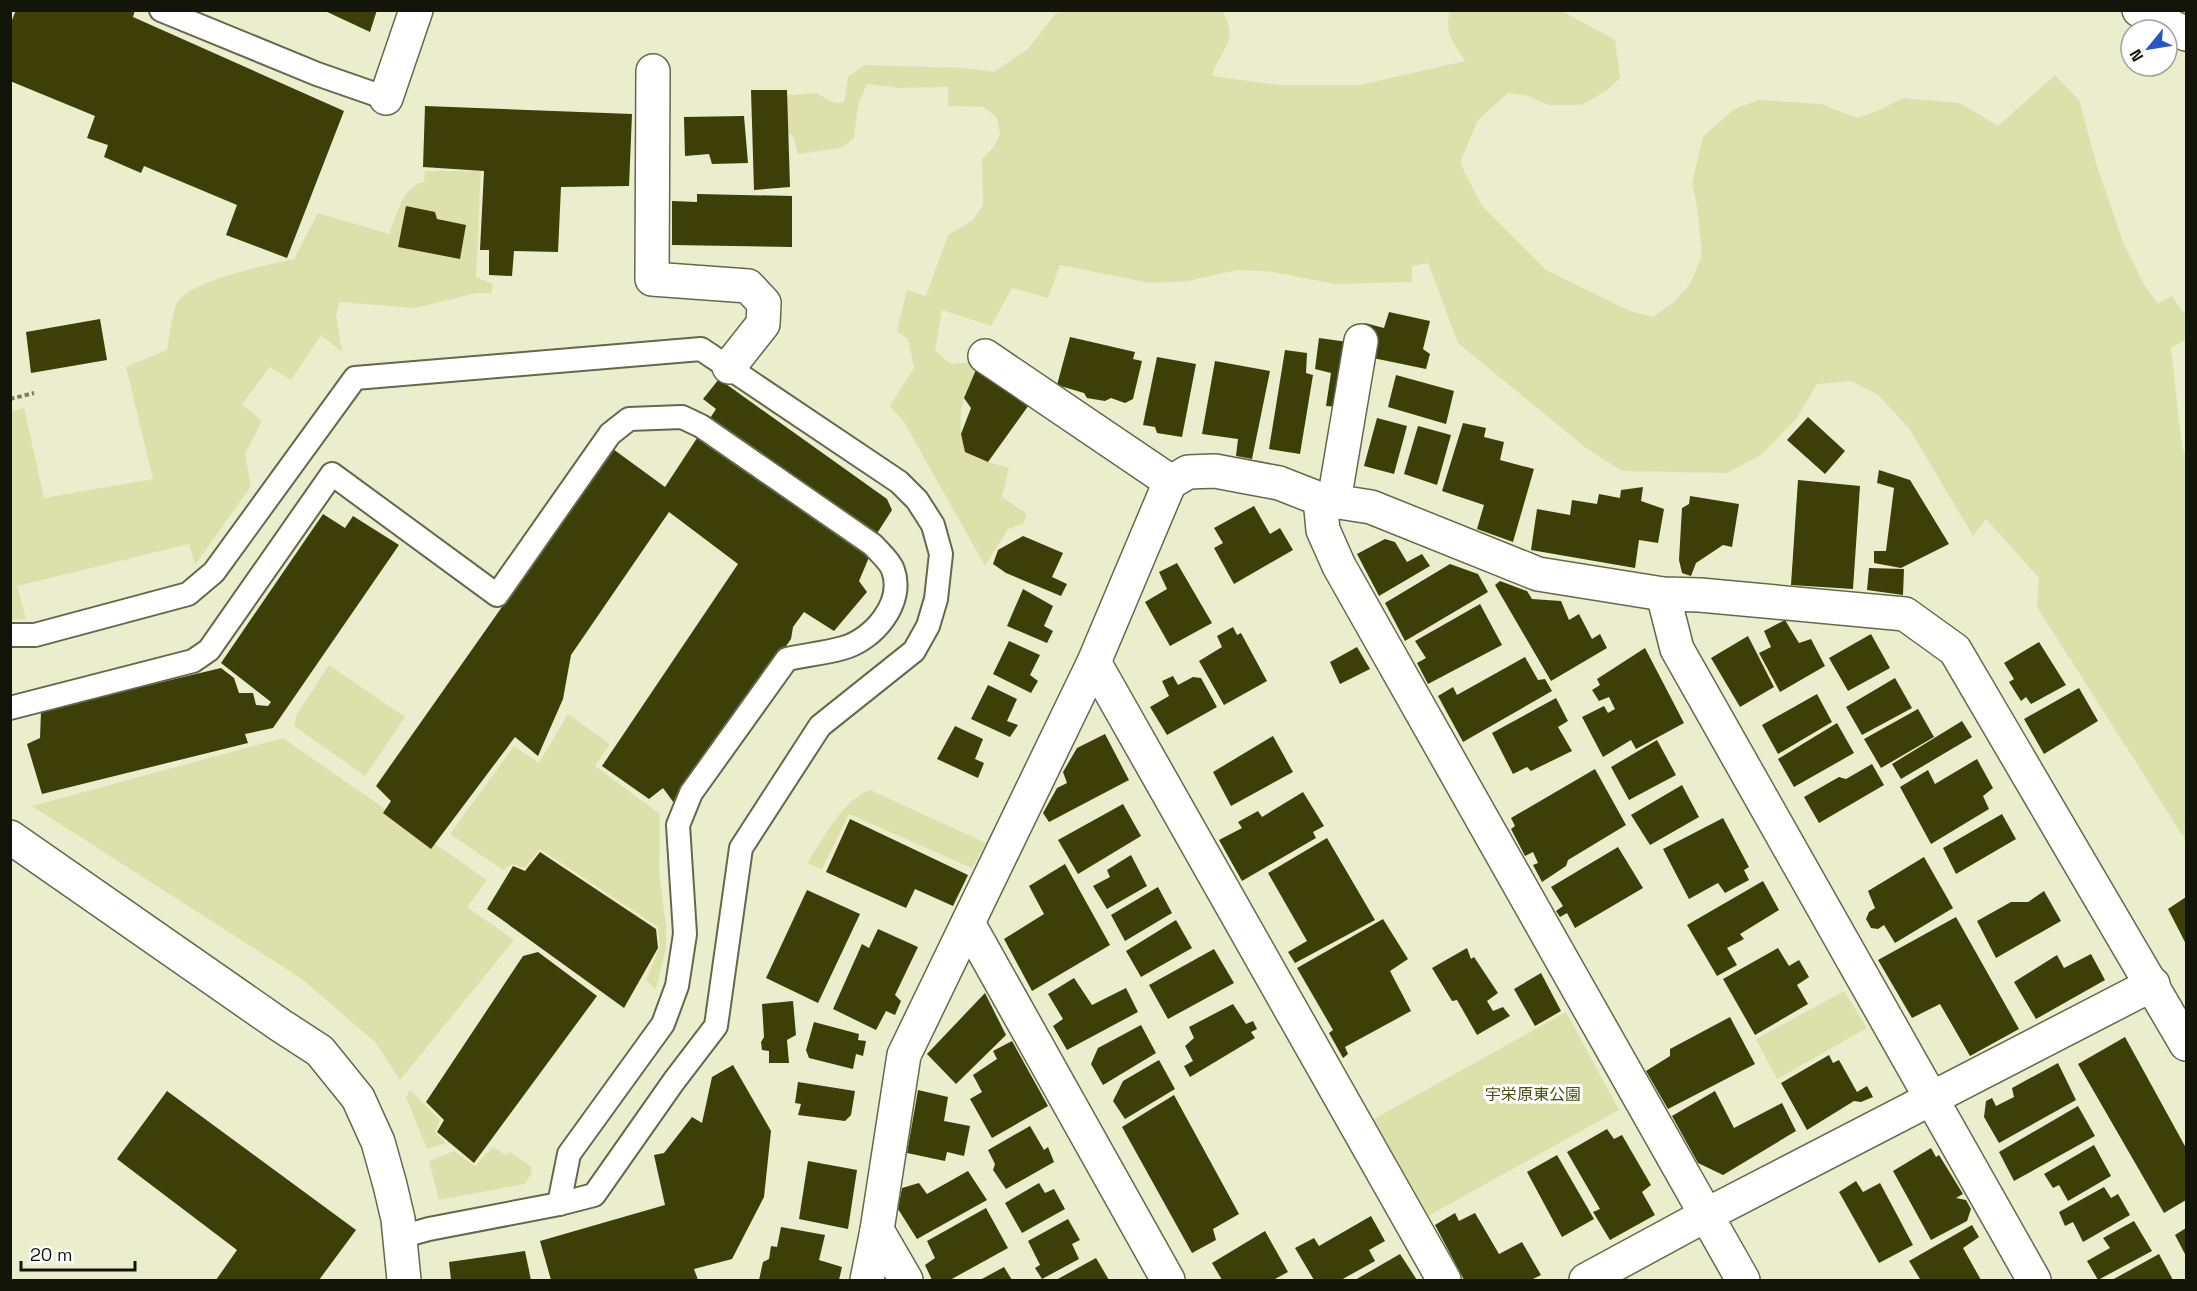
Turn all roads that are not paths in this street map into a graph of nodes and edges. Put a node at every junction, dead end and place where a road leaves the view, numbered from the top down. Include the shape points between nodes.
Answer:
1 (160, 10) edge
2 (416, 10) edge
3 (2139, 10) edge
4 (2187, 34) edge
5 (652, 71) dead end
6 (386, 98) joint
7 (1361, 341) dead end
8 (985, 356) dead end
9 (729, 367) junction
10 (1171, 482) junction
11 (1327, 500) junction
12 (1663, 594) junction
13 (10, 635) edge
14 (1094, 662) junction
15 (10, 708) edge
16 (10, 837) edge
17 (968, 923) junction
18 (2153, 984) junction
19 (2187, 1044) edge
20 (1933, 1099) junction
21 (559, 1204) junction
22 (1706, 1215) junction
23 (877, 1230) junction
24 (400, 1236) junction
25 (404, 1281) edge
26 (867, 1281) edge
27 (906, 1281) edge
28 (1168, 1281) edge
29 (1444, 1281) edge
30 (1586, 1281) edge
31 (1743, 1281) edge
32 (2034, 1281) edge

1 - 6 lane
2 - 6 street
3 - 4 street
5 - 9 street via 651,279 748,286 764,303 763,324
7 - 11 street
8 - 10 street
9 - 13 lane via 701,349 355,378 214,572 188,594 35,635
9 - 21 lane via 899,482 917,500 933,525 941,554 936,599 928,626 914,651 820,726 741,848 716,1026 594,1195
10 - 11 street via 1188,472 1215,471 1279,483
10 - 14 street
11 - 12 street via 1371,507 1538,574
11 - 22 street via 1323,530 1339,566
12 - 18 street via 1905,614 1955,650
12 - 20 street via 1677,649
14 - 17 street
14 - 29 street
15 - 21 lane via 193,661 209,650 332,474 497,595 610,434 629,419 682,417 701,426 873,545 893,568 896,588 889,611 871,635 845,648 787,659 691,793 678,825 686,934 677,986 663,1024 569,1154
16 - 24 street via 320,1051 358,1098 378,1142
17 - 23 street via 904,1055
17 - 28 street
18 - 19 street
18 - 20 street
20 - 22 street
20 - 32 street
21 - 24 lane
22 - 30 street
22 - 31 street
23 - 26 street
23 - 27 street
24 - 25 street

